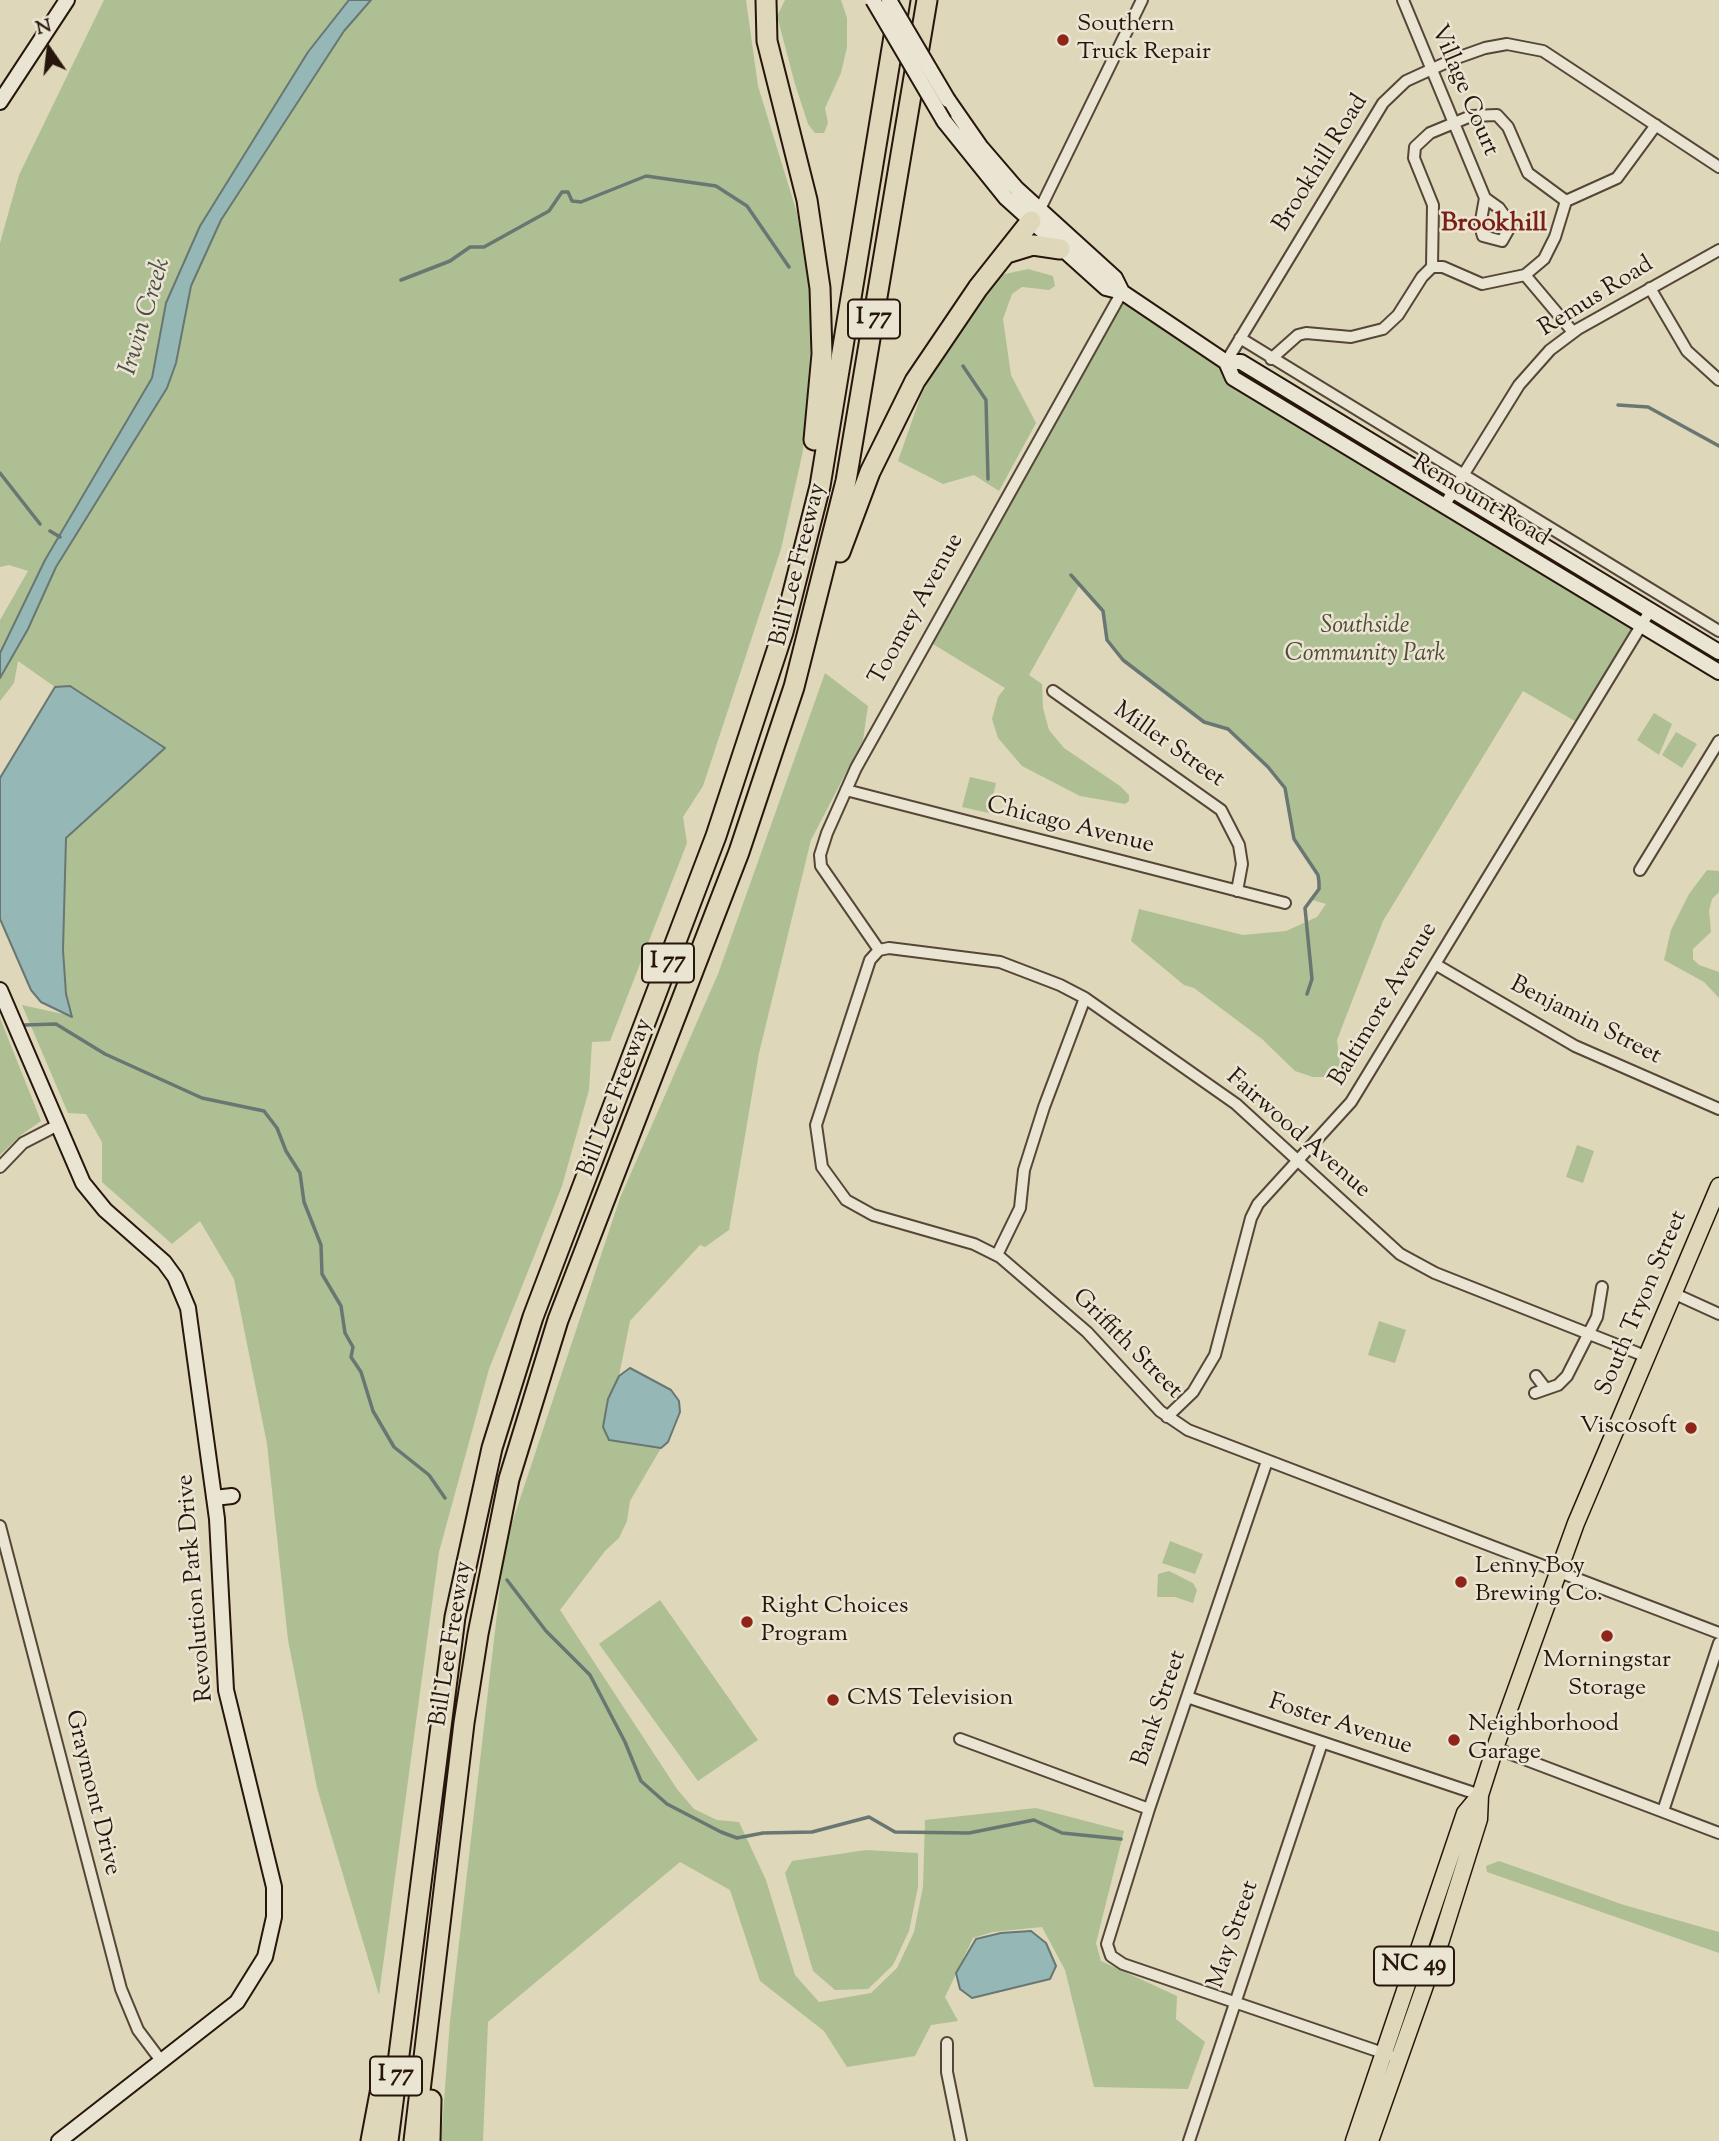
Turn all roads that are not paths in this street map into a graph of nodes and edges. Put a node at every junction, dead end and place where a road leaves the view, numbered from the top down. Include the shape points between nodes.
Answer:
1 (67, 0) edge
2 (766, 0) edge
3 (873, 0) edge
4 (888, 0) edge
5 (900, 0) edge
6 (927, 0) edge
7 (1142, 0) edge
8 (1403, 0) edge
9 (1431, 69) junction
10 (0, 102) edge
11 (1453, 122) junction
12 (1656, 125) junction
13 (1719, 167) edge
14 (1485, 198) dead end
15 (1566, 201) junction
16 (1035, 216) junction
17 (1060, 248) junction
18 (1719, 250) edge
19 (1003, 255) junction
20 (1432, 267) junction
21 (1525, 275) junction
22 (1650, 288) junction
23 (1122, 292) junction
24 (1573, 332) junction
25 (1240, 338) junction
26 (1271, 359) junction
27 (1226, 362) junction
28 (1719, 380) edge
29 (1463, 475) junction
30 (1453, 491) junction
31 (1444, 506) junction
32 (1650, 611) junction
33 (1640, 626) junction
34 (1719, 631) edge
35 (783, 632) junction
36 (808, 635) junction
37 (1719, 653) edge
38 (1719, 672) edge
39 (1053, 691) dead end
40 (1719, 741) edge
41 (846, 790) junction
42 (1640, 870) dead end
43 (1237, 891) junction
44 (1284, 903) dead end
45 (879, 950) junction
46 (1435, 964) junction
47 (0, 990) edge
48 (1085, 998) junction
49 (1719, 1109) edge
50 (56, 1126) junction
51 (1299, 1160) junction
52 (0, 1167) edge
53 (1719, 1186) edge
54 (997, 1255) junction
55 (1602, 1287) dead end
56 (1673, 1293) junction
57 (1719, 1314) edge
58 (1587, 1333) junction
59 (1645, 1356) junction
60 (1535, 1376) dead end
61 (1167, 1417) junction
62 (1267, 1461) junction
63 (232, 1496) dead end
64 (214, 1499) junction
65 (0, 1526) edge
66 (1558, 1572) junction
67 (1719, 1633) edge
68 (1719, 1643) edge
69 (1187, 1697) junction
70 (960, 1739) dead end
71 (1322, 1743) junction
72 (1495, 1748) junction
73 (1480, 1795) junction
74 (1149, 1809) junction
75 (1663, 1811) junction
76 (1719, 1833) edge
77 (436, 1956) junction
78 (1235, 2001) junction
79 (404, 2012) junction
80 (947, 2043) dead end
81 (1391, 2055) junction
82 (162, 2062) junction
83 (60, 2141) edge
84 (370, 2141) edge
85 (388, 2141) edge
86 (415, 2141) edge
87 (430, 2141) edge
88 (961, 2141) edge
89 (1189, 2141) edge
90 (1354, 2141) edge
91 (1370, 2141) edge

1 - 10 main road
2 - 35 highway via 771,61 807,200 822,319 819,404
3 - 16 main road, Remount Road, bridge via 944,121 992,183
4 - 16 main road, Remount Road, bridge via 948,100
5 - 35 highway, Bill Lee Freeway / I 77 via 820,486
6 - 36 highway, Bill Lee Freeway / I 77 via 846,481
7 - 16 street
8 - 9 street, Village Court
9 - 11 street, Village Court
9 - 12 street, Brookhill Road via 1485,48 1507,44 1535,48 1558,58
9 - 25 street, Brookhill Road via 1406,81 1383,103
11 - 14 street, Village Court
11 - 15 street via 1479,114 1497,115 1528,173
11 - 20 street via 1419,142 1414,152 1433,205
12 - 13 street, Brookhill Road
12 - 15 street via 1618,178
15 - 21 street via 1544,259
16 - 17 main road, Remount Road
16 - 19 highway
16 - 23 main road, Remount Road via 1115,278
17 - 19 highway via 1028,245
17 - 23 main road, Remount Road via 1106,288
18 - 22 street, Remus Road
19 - 36 highway via 899,409 870,471
20 - 21 street via 1443,267 1482,284
20 - 26 street via 1398,315 1383,328 1351,337 1298,335
21 - 24 street
22 - 24 street, Remus Road
22 - 28 street via 1687,351
23 - 27 main road, Remount Road
23 - 41 street, Toomey Avenue
24 - 29 street, Remus Road via 1519,384
25 - 26 street
25 - 27 street, Brookhill Road
26 - 29 street
27 - 30 main road, Remount Road via 1241,362
27 - 31 main road, Remount Road via 1233,378
29 - 30 street, Remus Road
29 - 34 street
30 - 31 street, Remus Road
30 - 32 main road, Remount Road
31 - 33 main road, Remount Road
32 - 33 street, Baltimore Avenue
32 - 37 main road, Remount Road
33 - 38 main road, Remount Road
33 - 46 street, Baltimore Avenue
35 - 79 highway, Bill Lee Freeway / I 77 via 716,836 533,1317 492,1448 455,1617
36 - 77 highway, Bill Lee Freeway / I 77 via 753,816 558,1320 524,1422 478,1634
39 - 43 street, Miller Street via 1221,810 1239,845 1242,864
40 - 42 street
41 - 43 street, Chicago Avenue
41 - 45 street, Toomey Avenue via 819,859
43 - 44 street, Chicago Avenue
45 - 48 street, Fairwood Avenue via 1000,962
45 - 54 street, Griffith Street via 870,960 819,1109 816,1142 822,1167 835,1189 859,1209
46 - 49 street, Benjamin Street via 1575,1046
46 - 51 street, Baltimore Avenue via 1351,1102
47 - 50 main road, Revolution Park Drive
48 - 51 street, Fairwood Avenue via 1236,1104
48 - 54 street via 1024,1170 1020,1208
50 - 52 street via 23,1143
50 - 64 main road, Revolution Park Drive via 90,1193 164,1262 184,1293
51 - 58 street, Fairwood Avenue via 1387,1245 1408,1259
51 - 61 street, Baltimore Avenue via 1263,1198 1251,1218 1215,1355 1193,1392
53 - 56 main road, South Tryon Street / NC 49
54 - 61 street, Griffith Street via 1087,1332
55 - 58 street via 1597,1318
56 - 57 street
56 - 59 main road, South Tryon Street / NC 49
58 - 59 street, Fairwood Avenue
58 - 60 street via 1558,1385 1540,1391
59 - 66 main road, South Tryon Street / NC 49
61 - 62 street, Griffith Street
62 - 66 street, Griffith Street
62 - 69 street, Bank Street
63 - 64 main road
64 - 82 main road, Revolution Park Drive via 226,1690 272,1866 274,1917 265,1957 243,1994
65 - 82 street, Graymont Drive via 121,1989 138,2030
66 - 67 street, Griffith Street
66 - 72 main road, South Tryon Street / NC 49
68 - 75 street
69 - 71 street, Foster Avenue
69 - 74 street, Bank Street
70 - 74 street
71 - 73 street, Foster Avenue
71 - 78 street, May Street
72 - 73 main road, South Tryon Street / NC 49
72 - 75 street
73 - 81 main road, South Tryon Street / NC 49 via 1479,1819 1441,1940
74 - 78 street, Bank Street via 1107,1936 1111,1956 1125,1965
75 - 76 street
77 - 86 highway, Bill Lee Freeway / I 77
77 - 87 highway
78 - 81 street
78 - 89 street, May Street
79 - 84 highway via 384,2068
79 - 85 highway, Bill Lee Freeway / I 77
80 - 88 street via 947,2072
81 - 90 main road, South Tryon Street / NC 49
81 - 91 main road, South Tryon Street / NC 49
82 - 83 main road, Revolution Park Drive

